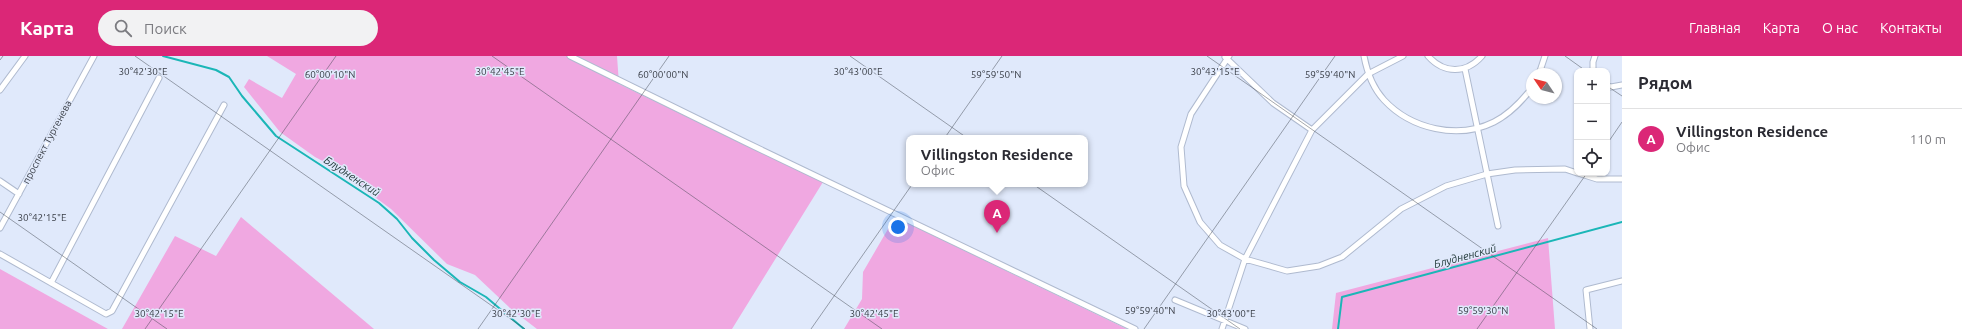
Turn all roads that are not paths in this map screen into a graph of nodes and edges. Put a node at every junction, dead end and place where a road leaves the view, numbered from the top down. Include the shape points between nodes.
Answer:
1 (25, 56) edge
2 (94, 56) edge
3 (570, 56) edge
4 (1364, 56) edge
5 (1403, 56) edge
6 (1428, 56) edge
7 (1482, 56) edge
8 (1545, 56) edge
9 (1595, 56) edge
10 (1227, 57) edge
11 (1541, 68) edge
12 (1593, 68) edge
13 (1465, 69) junction
14 (1368, 74) junction
15 (159, 78) dead end
16 (1622, 86) edge
17 (1610, 87) edge
18 (0, 90) edge
19 (1526, 96) edge
20 (224, 105) dead end
21 (1476, 127) junction
22 (1312, 130) junction
23 (1574, 172) edge
24 (1487, 174) junction
25 (1587, 176) edge
26 (1622, 179) edge
27 (0, 181) edge
28 (19, 194) junction
29 (1498, 226) dead end
30 (0, 228) edge
31 (0, 254) edge
32 (1245, 259) junction
33 (1622, 281) edge
34 (51, 283) junction
35 (1175, 300) dead end
36 (1224, 322) junction
37 (1135, 329) edge
38 (1222, 329) edge
39 (1245, 329) edge
40 (1590, 329) edge

1 - 18 street
2 - 28 street, проспект Тургенева
3 - 37 street
4 - 14 street
5 - 14 street
6 - 13 street via 1444,69
7 - 13 street via 1475,64
8 - 11 street
9 - 12 street
10 - 22 street via 1273,103
10 - 32 street via 1191,114 1181,147 1184,186 1200,222 1220,245
13 - 21 street
14 - 21 street via 1384,100 1407,118 1435,129 1465,130
14 - 22 street
15 - 34 street
16 - 17 street
19 - 21 street via 1518,106 1493,122
20 - 34 street via 112,311 106,314
21 - 24 street
22 - 32 street
23 - 24 street via 1565,169 1515,170
24 - 29 street
24 - 32 street via 1446,186 1401,209 1342,257 1319,266 1287,271
25 - 26 street via 1597,179
27 - 28 street
28 - 30 street, проспект Тургенева
31 - 34 street
32 - 36 street
33 - 40 street via 1586,290
35 - 36 street
36 - 38 street
36 - 39 street

